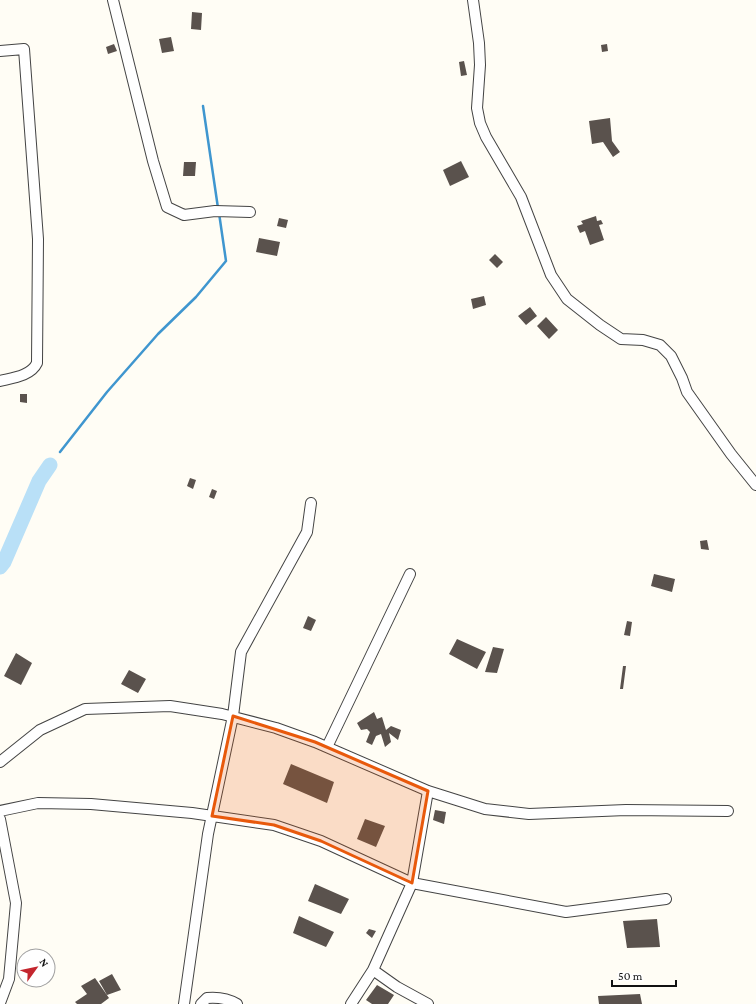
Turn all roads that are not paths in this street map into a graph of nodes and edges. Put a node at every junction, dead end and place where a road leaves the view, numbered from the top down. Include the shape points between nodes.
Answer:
1 (113, 0) edge
2 (472, 0) edge
3 (0, 51) edge
4 (250, 212) dead end
5 (0, 381) edge
6 (756, 485) edge
7 (311, 503) dead end
8 (410, 574) dead end
9 (233, 716) junction
10 (327, 747) junction
11 (0, 762) edge
12 (428, 791) junction
13 (0, 811) edge
14 (728, 811) dead end
15 (212, 816) junction
16 (0, 819) edge
17 (412, 884) junction
18 (666, 900) dead end
19 (373, 970) junction
20 (0, 1003) edge
21 (184, 1004) edge
22 (201, 1004) edge
23 (237, 1004) edge
24 (351, 1004) edge
25 (428, 1004) edge

1 - 4 street via 167,207 184,215
2 - 6 street via 479,43 477,108 480,124 521,197 551,275 567,299 600,325 621,339 643,340 660,345 671,356 687,392
3 - 5 street via 24,49 38,239 37,363 28,373
7 - 9 street via 307,532 241,652
8 - 10 street
9 - 10 street via 276,728
9 - 11 street via 170,706 85,709 40,730
9 - 15 street
10 - 12 street
12 - 14 street via 485,809 529,814 626,810
12 - 17 street
13 - 15 street via 38,802 91,804
15 - 17 street via 274,825 321,841
15 - 21 street
16 - 20 street via 16,903 9,979
17 - 18 street via 566,912
17 - 19 street
19 - 24 street
19 - 25 street
22 - 23 street via 207,998 218,997

